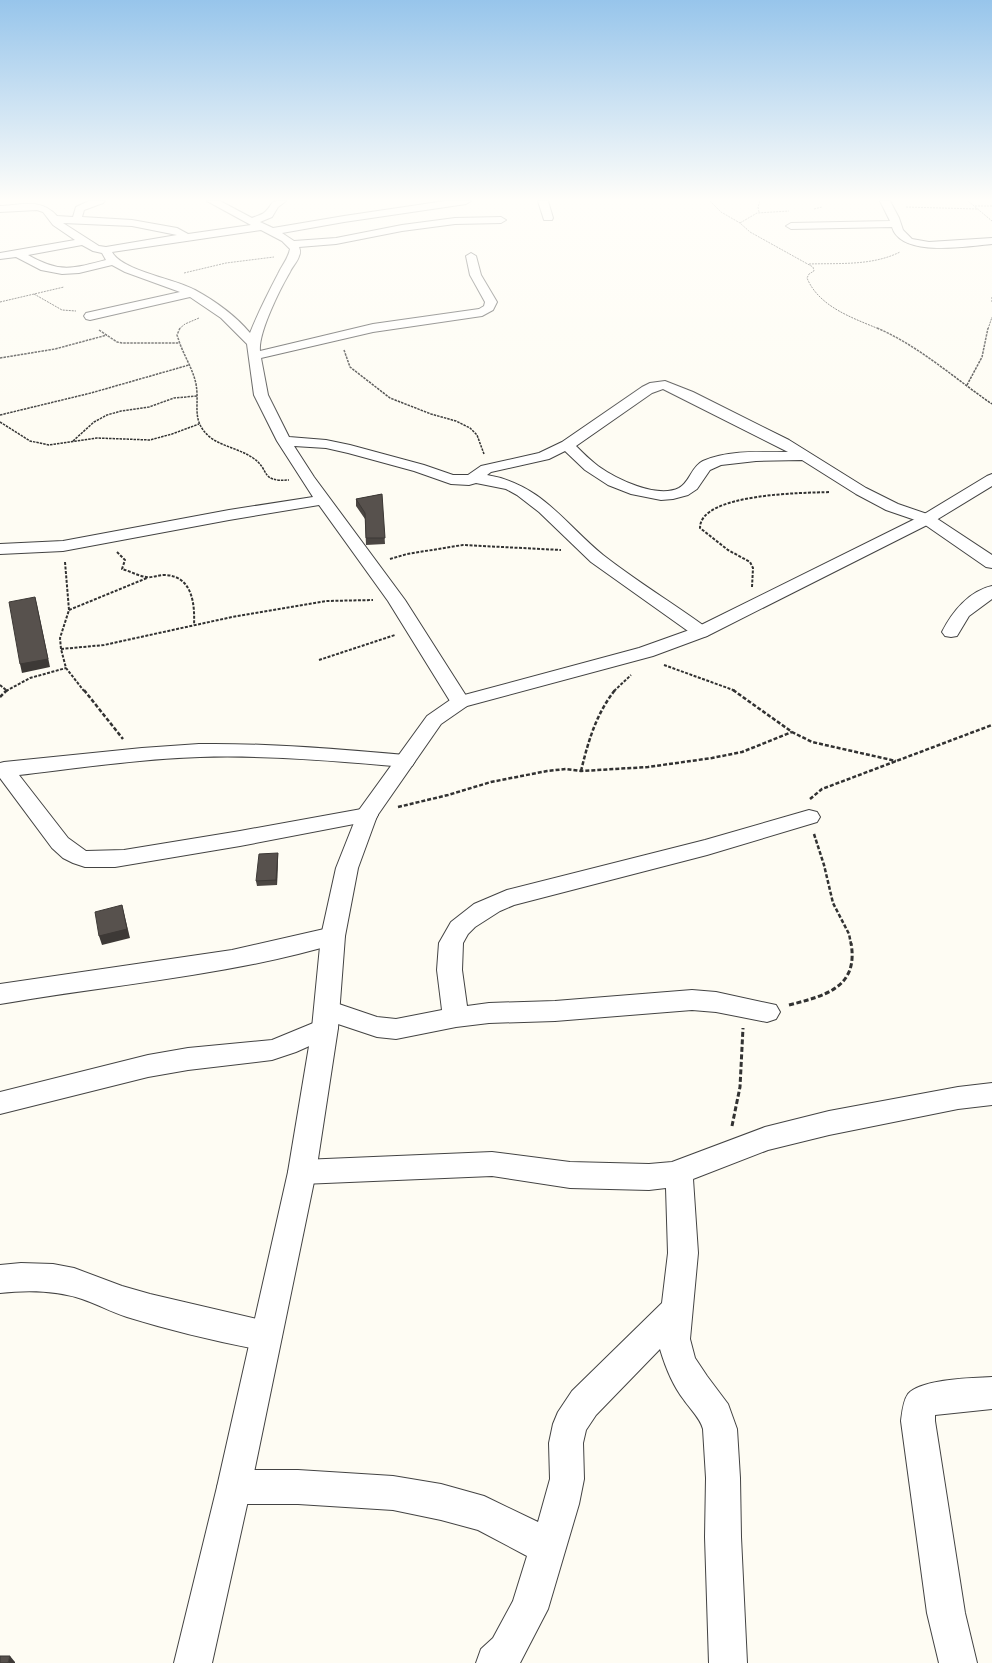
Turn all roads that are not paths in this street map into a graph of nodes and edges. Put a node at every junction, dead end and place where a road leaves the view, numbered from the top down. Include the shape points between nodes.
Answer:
1 (152, 279) edge
2 (281, 279) edge
3 (476, 279) edge
4 (191, 293) junction
5 (90, 316) dead end
6 (253, 350) junction
7 (284, 441) junction
8 (567, 445) junction
9 (806, 456) junction
10 (480, 473) junction
11 (986, 482) edge
12 (323, 500) junction
13 (927, 519) junction
14 (0, 549) edge
15 (992, 563) edge
16 (992, 591) edge
17 (701, 632) junction
18 (951, 632) dead end
19 (460, 702) junction
20 (405, 761) junction
21 (2, 770) edge
22 (367, 815) junction
23 (809, 817) road end
24 (333, 936) junction
25 (0, 994) edge
26 (768, 1012) road end
27 (456, 1017) junction
28 (326, 1019) junction
29 (992, 1094) edge
30 (0, 1102) edge
31 (302, 1172) junction
32 (678, 1172) junction
33 (0, 1279) edge
34 (676, 1311) junction
35 (266, 1336) junction
36 (992, 1394) edge
37 (234, 1487) junction
38 (548, 1547) junction
39 (193, 1663) edge
40 (495, 1663) edge
41 (728, 1663) edge
42 (958, 1663) edge

1 - 4 street
2 - 6 street via 262,317
3 - 6 street via 491,302 489,308 482,312 394,324
4 - 5 street
4 - 6 street via 235,324
6 - 7 street via 261,395
7 - 10 street via 326,444 350,449 451,479 464,480
7 - 12 street
8 - 9 street via 593,469 611,480 631,488 667,495 691,487 701,468 718,461 770,456
8 - 9 street via 647,390 665,385
8 - 10 street via 544,456
9 - 13 street via 861,492 892,507
10 - 17 street via 521,492 615,572
11 - 13 street
12 - 14 street via 63,546
12 - 19 street via 396,600
13 - 15 street
13 - 17 street
16 - 18 street via 964,609 956,618
17 - 19 street via 646,652
19 - 20 street via 434,720
20 - 21 street via 295,752 226,750 136,755
20 - 22 street
21 - 22 street via 60,843 70,853 83,859 102,860 171,850
22 - 24 street via 347,868
23 - 27 street via 707,847 507,898 488,906 463,924 451,942 451,985
24 - 25 street via 218,962
24 - 28 street
26 - 27 street via 692,1000
27 - 28 street via 396,1029
28 - 30 street via 287,1045 272,1050 148,1066
28 - 31 street
29 - 32 street via 958,1098 829,1123 765,1139
31 - 32 street via 492,1164 570,1175 615,1177 649,1177
31 - 35 street
32 - 34 street via 683,1253
33 - 35 street via 24,1276 54,1277 84,1285 131,1304
34 - 38 street via 584,1404 570,1424 566,1443 567,1479
34 - 41 street via 674,1339 678,1355 695,1388 716,1416 720,1429
35 - 37 street
36 - 42 street via 936,1398 920,1406 918,1422 946,1613
37 - 38 street via 298,1487 393,1493 441,1502 484,1514
37 - 39 street
38 - 40 street via 529,1609 506,1651

